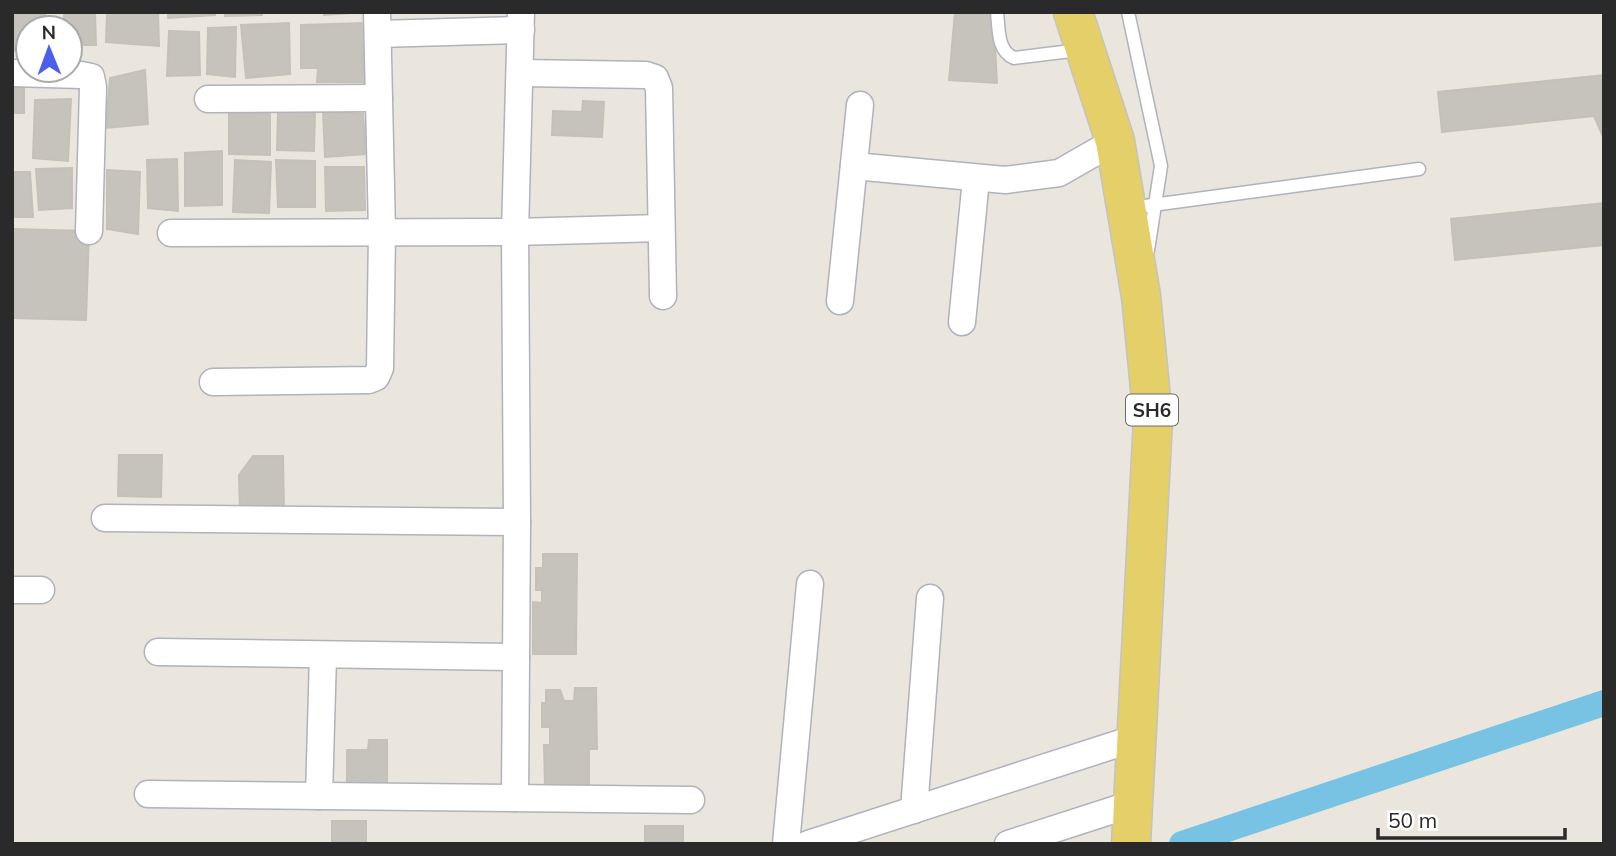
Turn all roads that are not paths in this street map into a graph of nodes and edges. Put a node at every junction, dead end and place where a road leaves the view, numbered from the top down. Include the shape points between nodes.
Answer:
1 (998, 12) edge
2 (1073, 12) edge
3 (1128, 12) edge
4 (521, 21) edge
5 (377, 23) edge
6 (1085, 49) junction
7 (12, 73) edge
8 (521, 73) junction
9 (208, 99) dead end
10 (379, 99) junction
11 (860, 104) dead end
12 (1115, 141) junction
13 (854, 166) junction
14 (1419, 169) dead end
15 (976, 179) junction
16 (1141, 207) junction
17 (661, 228) junction
18 (89, 231) dead end
19 (382, 232) junction
20 (515, 232) junction
21 (172, 233) dead end
22 (663, 296) dead end
23 (841, 301) dead end
24 (962, 322) dead end
25 (213, 382) dead end
26 (105, 518) dead end
27 (517, 522) junction
28 (810, 584) dead end
29 (12, 590) edge
30 (41, 590) dead end
31 (930, 598) dead end
32 (158, 652) dead end
33 (323, 655) junction
34 (516, 657) junction
35 (1136, 738) junction
36 (148, 794) dead end
37 (319, 796) junction
38 (515, 798) junction
39 (691, 800) dead end
40 (914, 810) junction
41 (1133, 821) edge
42 (786, 844) edge
43 (808, 844) edge
44 (1008, 844) edge

1 - 6 lane via 1006,55 1014,58
2 - 6 main road, SH6
3 - 16 lane via 1161,166
4 - 5 street
4 - 8 street
5 - 10 street
6 - 12 main road, SH6
7 - 18 street via 91,78
8 - 17 street via 655,78 659,88
8 - 20 street
9 - 10 street
10 - 19 street
11 - 13 street
12 - 15 street via 1059,173
12 - 16 main road, SH6
13 - 15 street
13 - 23 street
14 - 16 lane
15 - 24 street
16 - 35 main road, SH6 via 1141,296 1153,419
17 - 20 street
17 - 22 street
19 - 20 street
19 - 21 street
19 - 25 street via 380,368 376,377
20 - 27 street
26 - 27 street
27 - 34 street
28 - 42 street
29 - 30 street
31 - 40 street
32 - 33 street
33 - 34 street
33 - 37 street
34 - 38 street
35 - 40 street
35 - 41 main road, SH6
36 - 37 street
37 - 38 street
38 - 39 street
40 - 43 street
41 - 44 street

